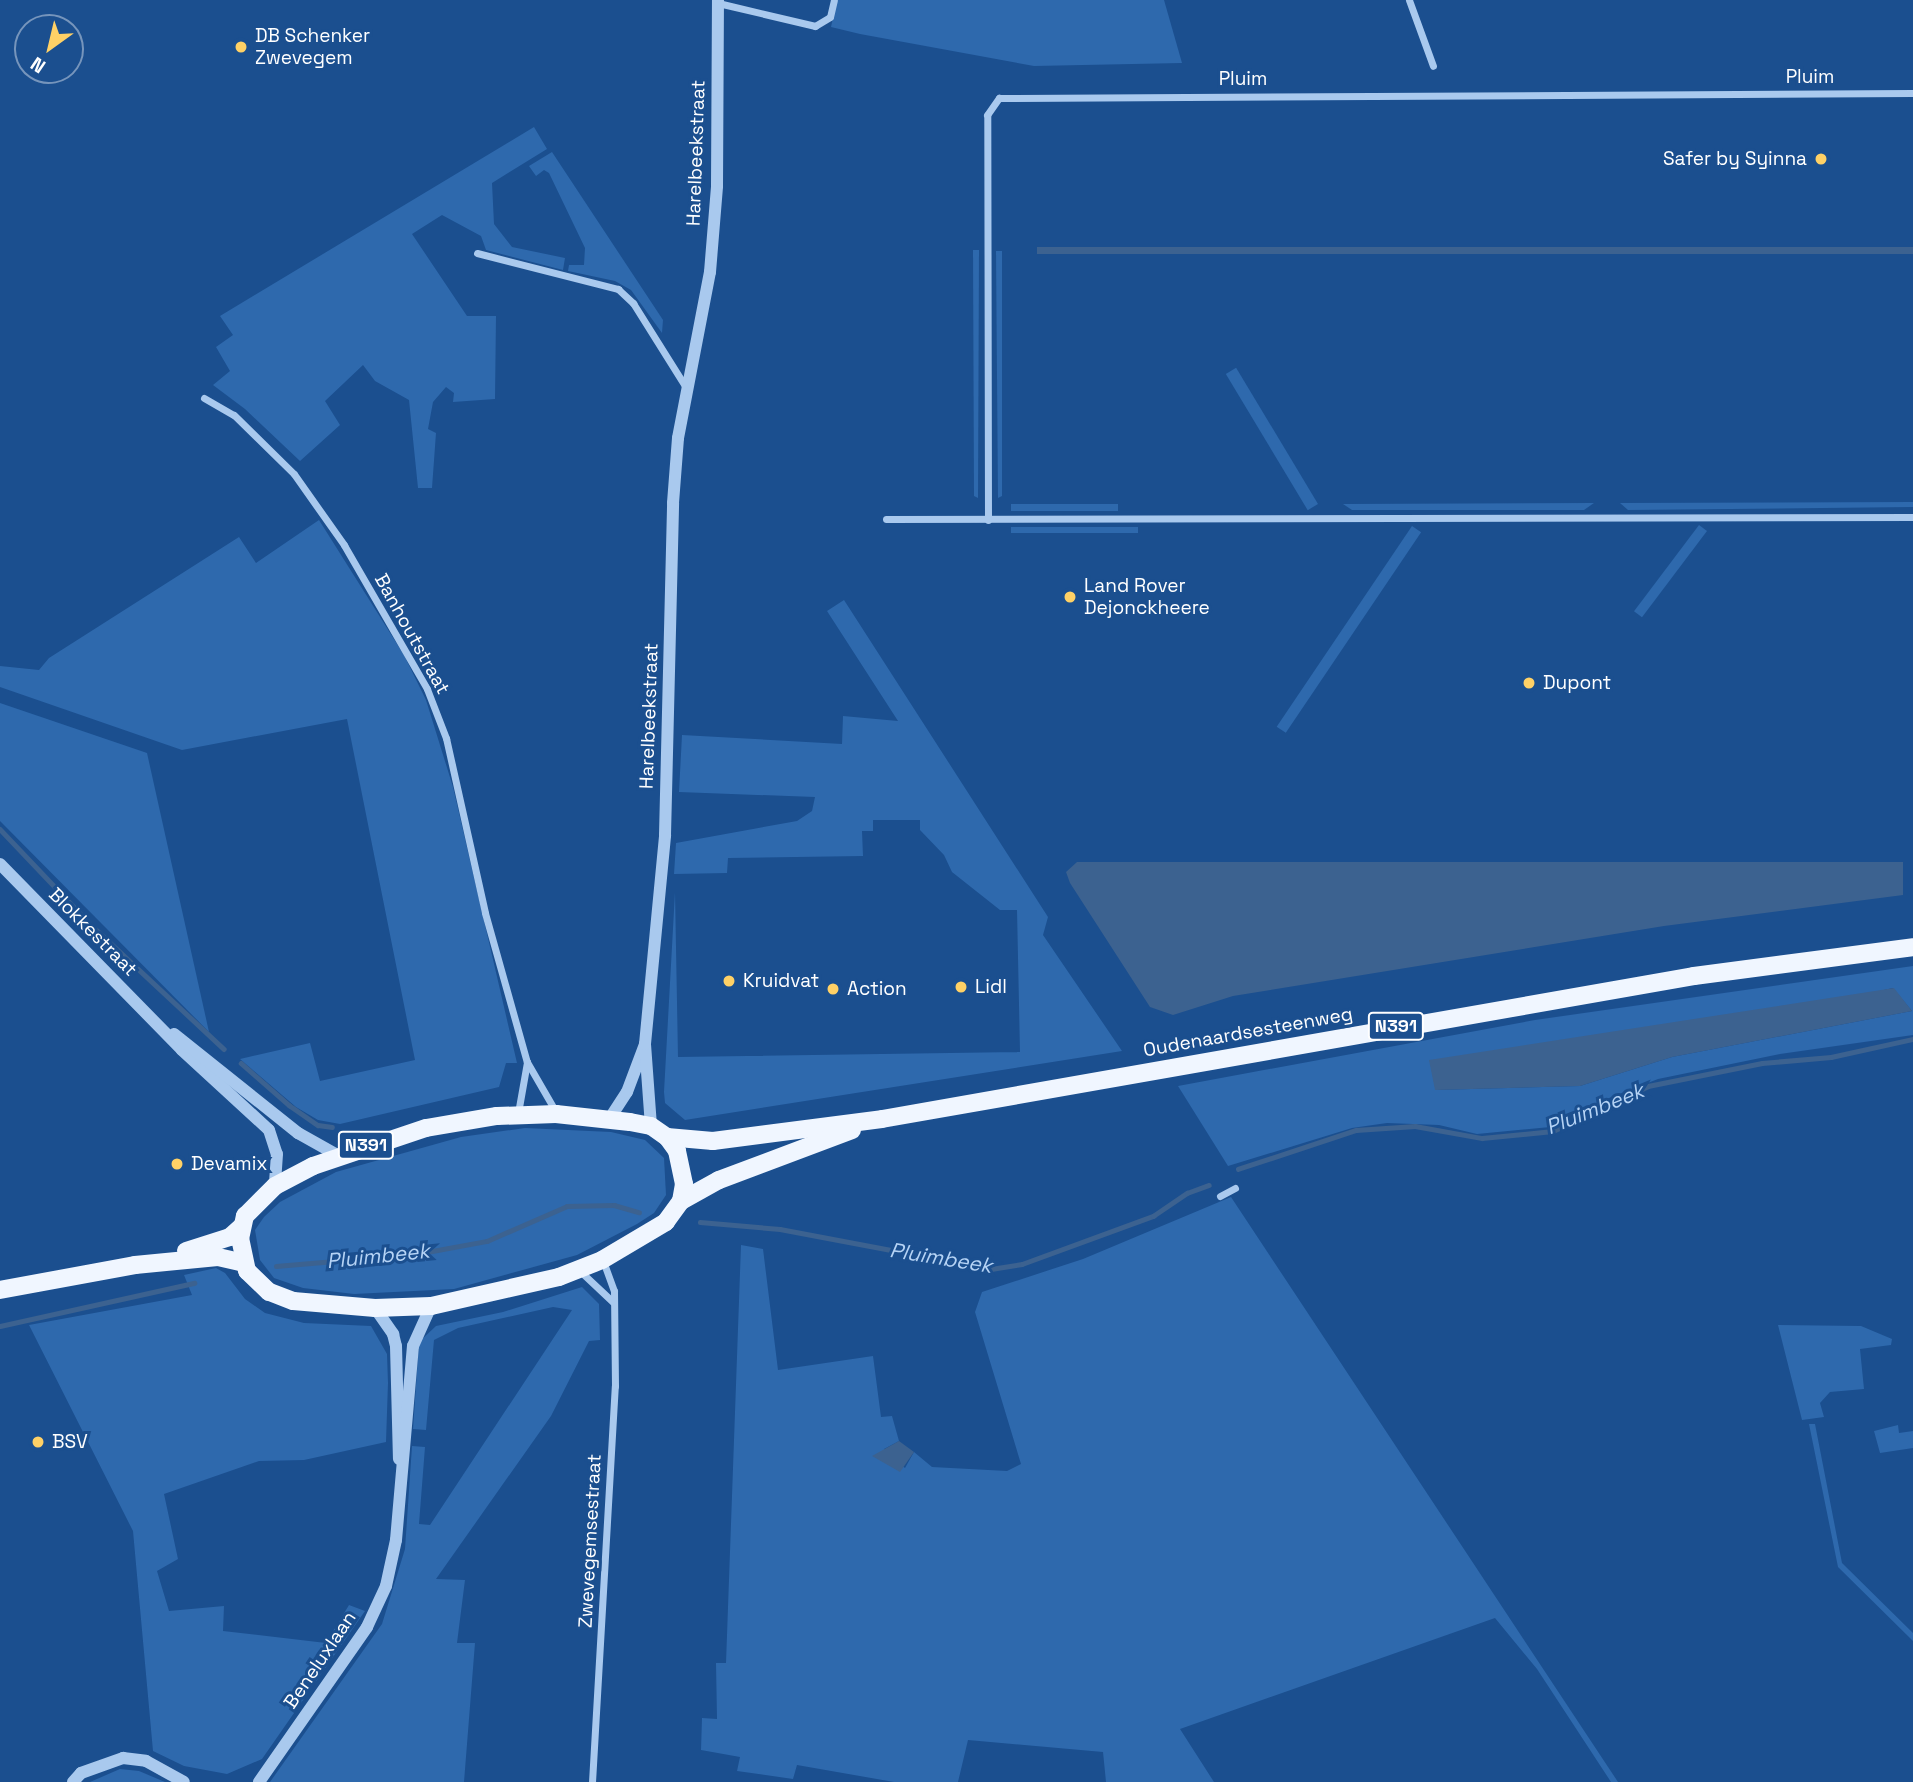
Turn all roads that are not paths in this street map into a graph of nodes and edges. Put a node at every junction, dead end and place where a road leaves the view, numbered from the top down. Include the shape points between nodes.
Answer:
1 (834, 0) edge
2 (1409, 0) edge
3 (718, 1) edge
4 (1433, 66) dead end
5 (1913, 93) edge
6 (477, 253) dead end
7 (688, 389) junction
8 (205, 398) dead end
9 (1913, 517) edge
10 (886, 519) dead end
11 (988, 520) junction
12 (0, 864) edge
13 (1913, 947) edge
14 (161, 1025) junction
15 (645, 1044) junction
16 (527, 1062) junction
17 (556, 1114) junction
18 (518, 1115) junction
19 (610, 1118) junction
20 (882, 1119) junction
21 (659, 1131) junction
22 (339, 1156) junction
23 (275, 1186) junction
24 (1235, 1188) dead end
25 (1220, 1196) dead end
26 (681, 1201) junction
27 (241, 1227) junction
28 (603, 1260) junction
29 (244, 1263) junction
30 (135, 1265) junction
31 (579, 1270) junction
32 (0, 1290) edge
33 (613, 1302) junction
34 (431, 1307) junction
35 (375, 1308) junction
36 (401, 1467) junction
37 (73, 1782) edge
38 (184, 1782) edge
39 (259, 1782) edge
40 (592, 1782) edge

1 - 3 street via 831,17 815,26
2 - 4 street
3 - 7 street, Harelbeekstraat via 717,186 710,272
5 - 11 street, Pluim via 999,98 988,116
6 - 7 street via 618,289 633,303
7 - 15 street, Harelbeekstraat via 673,503 665,835
8 - 16 street, Banhoutstraat via 234,415 294,474 344,545 427,689 446,738 485,913
9 - 11 street
10 - 11 street
12 - 14 street, Blokkestraat
13 - 20 main road, Oudenaardsesteenweg / N391 via 1694,976
14 - 22 street, Blokkestraat via 298,1133
14 - 23 street, Blokkestraat via 269,1130 277,1154
15 - 19 street, Harelbeekstraat via 627,1091
15 - 21 street, Harelbeekstraat
16 - 17 street, Banhoutstraat
16 - 18 street, Banhoutstraat
17 - 18 main road, N391
17 - 19 main road, N391
18 - 22 main road, N391 via 426,1128
19 - 21 main road, N391
20 - 21 main road, Oudenaardsesteenweg / N391 via 713,1141
20 - 26 main road, Oudenaardsesteenweg / N391 via 719,1180
21 - 26 main road via 683,1170
22 - 23 main road, N391
23 - 27 main road, N391 via 254,1204
24 - 25 street
26 - 28 main road, N391 via 654,1233
27 - 29 main road
27 - 30 main road, N391 via 216,1243
28 - 31 main road, N391
28 - 33 street, Zwevegemsestraat via 611,1276
29 - 30 main road, N391 via 218,1257
29 - 35 main road, N391 via 253,1279 277,1296
30 - 32 main road, N391
31 - 33 street
31 - 34 main road, N391 via 529,1287
33 - 40 street, Zwevegemsestraat via 615,1386
34 - 35 main road, N391
34 - 36 street, Beneluxlaan via 413,1346
35 - 36 street, Beneluxlaan via 396,1346
36 - 39 street, Beneluxlaan via 392,1565 376,1612
37 - 38 street via 81,1773 123,1758 146,1761

